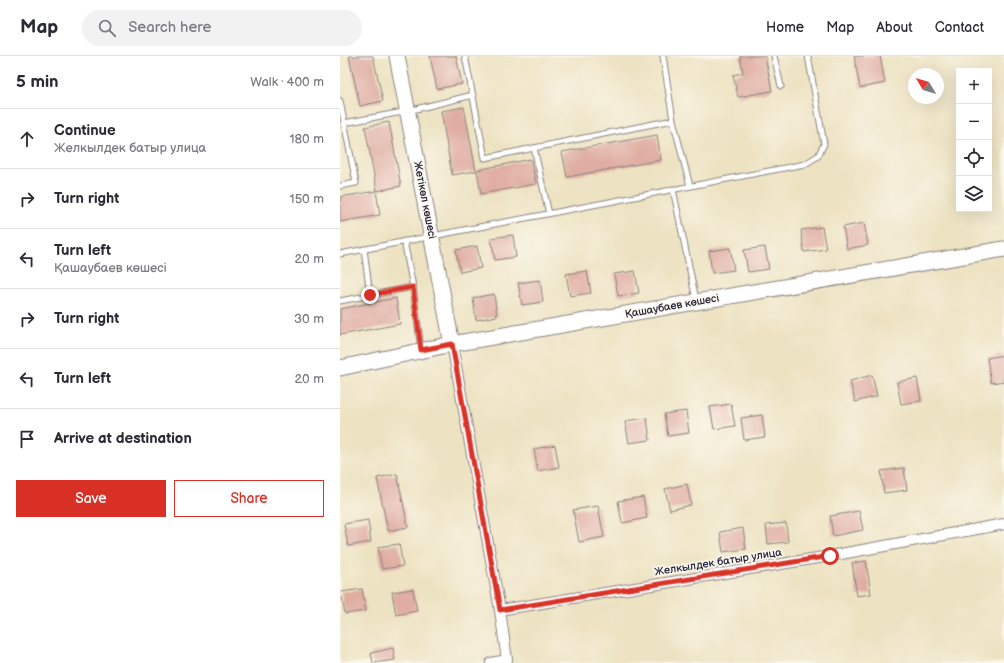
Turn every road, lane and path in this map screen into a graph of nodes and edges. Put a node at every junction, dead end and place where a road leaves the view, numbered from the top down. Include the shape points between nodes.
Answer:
1 (397, 56) edge
2 (465, 56) edge
3 (663, 56) edge
4 (774, 56) edge
5 (808, 56) edge
6 (781, 86) dead end
7 (473, 95) junction
8 (340, 102) edge
9 (408, 111) junction
10 (673, 120) junction
11 (344, 123) junction
12 (534, 148) junction
13 (340, 186) edge
14 (690, 186) junction
15 (673, 189) junction
16 (549, 214) junction
17 (432, 235) junction
18 (404, 241) junction
19 (364, 249) junction
20 (1004, 249) edge
21 (340, 254) edge
22 (413, 287) junction
23 (370, 295) junction
24 (340, 301) edge
25 (697, 302) junction
26 (452, 344) junction
27 (421, 350) junction
28 (340, 368) edge
29 (1004, 524) edge
30 (500, 610) junction
31 (491, 663) edge

1 - 9 street, Жетікөл көшесі
2 - 7 lane
3 - 10 lane
4 - 6 lane
5 - 14 lane via 824,144 818,156 805,164
7 - 9 lane
7 - 12 lane via 485,158
8 - 11 lane
9 - 11 lane
9 - 17 street, Жетікөл көшесі
10 - 12 lane
10 - 14 lane
11 - 13 lane via 356,183
12 - 16 lane
14 - 15 lane
15 - 16 lane
15 - 25 lane
16 - 17 lane
17 - 18 lane
17 - 26 street, Жетікөл көшесі
18 - 19 lane
18 - 22 lane
19 - 21 lane
19 - 23 lane
20 - 25 street, Қашаубаев көшесі
22 - 23 lane
22 - 27 lane
23 - 24 lane
25 - 26 street, Қашаубаев көшесі
26 - 27 street, Қашаубаев көшесі
26 - 30 street
27 - 28 street, Қашаубаев көшесі
29 - 30 street, Желкылдек батыр улица via 830,556
30 - 31 street via 507,660

